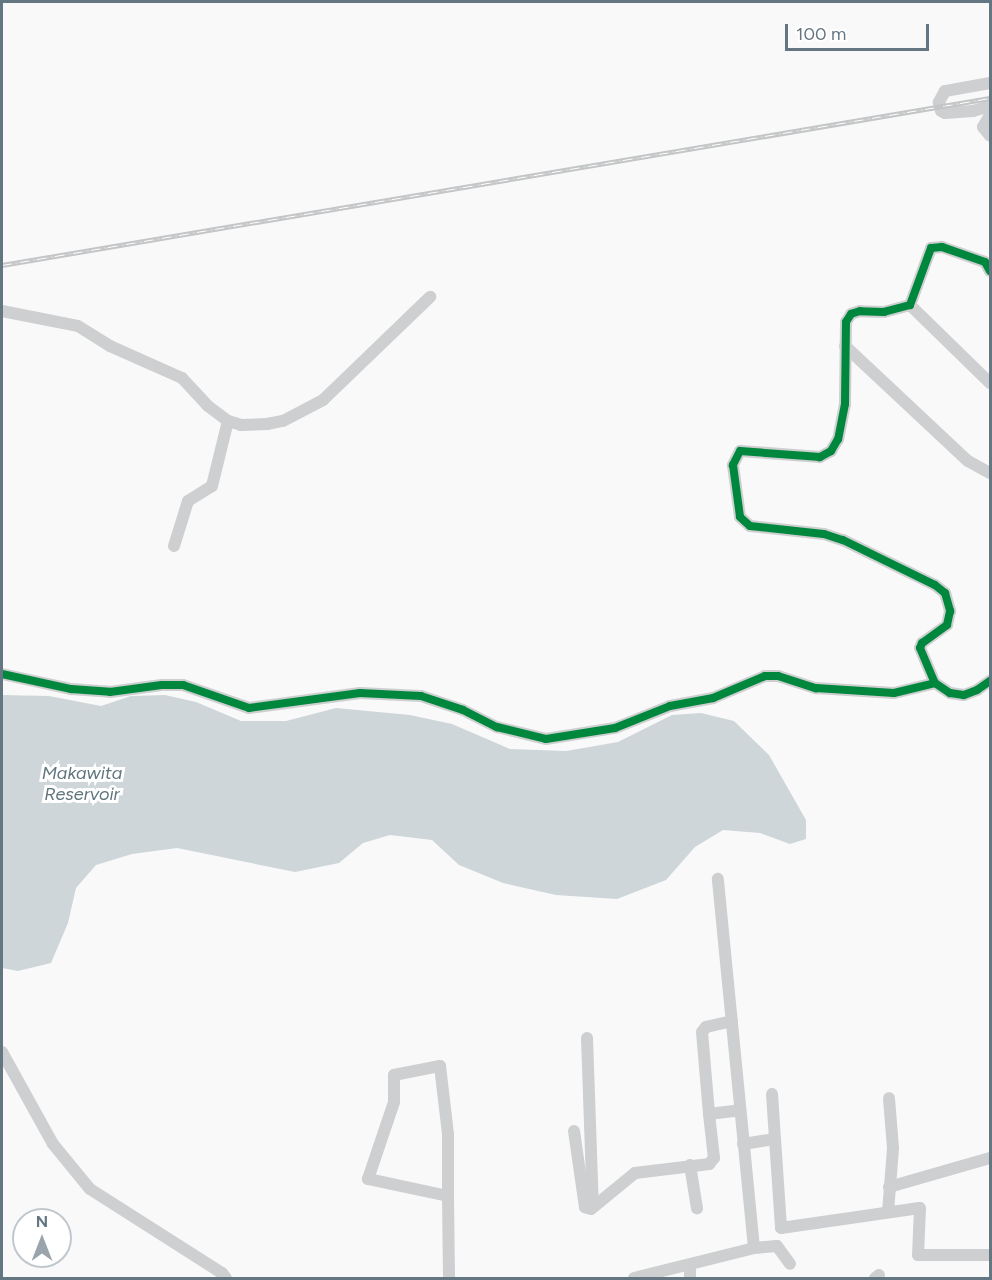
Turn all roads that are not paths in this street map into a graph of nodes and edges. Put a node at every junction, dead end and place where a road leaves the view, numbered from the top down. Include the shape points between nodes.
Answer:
1 (990, 83) edge
2 (990, 106) edge
3 (990, 115) edge
4 (990, 136) edge
5 (990, 271) edge
6 (430, 297) dead end
7 (910, 305) junction
8 (2, 311) edge
9 (845, 346) junction
10 (990, 383) edge
11 (228, 421) junction
12 (990, 473) edge
13 (174, 546) dead end
14 (2, 674) edge
15 (990, 681) edge
16 (935, 683) junction
17 (718, 879) dead end
18 (732, 1021) junction
19 (587, 1038) dead end
20 (2, 1052) edge
21 (772, 1094) dead end
22 (889, 1098) dead end
23 (740, 1110) junction
24 (709, 1114) junction
25 (574, 1131) dead end
26 (775, 1139) junction
27 (743, 1144) junction
28 (990, 1158) edge
29 (690, 1165) junction
30 (889, 1187) junction
31 (448, 1196) junction
32 (593, 1207) junction
33 (697, 1208) dead end
34 (888, 1212) junction
35 (754, 1248) junction
36 (990, 1255) edge
37 (790, 1264) dead end
38 (690, 1265) junction
39 (226, 1278) edge
40 (449, 1278) edge
41 (634, 1278) edge
42 (690, 1278) edge

1 - 2 street via 945,91 939,102 945,113
3 - 4 street via 983,127
5 - 7 street via 986,262 942,247 931,248
6 - 11 street via 323,400 283,421 241,425
7 - 9 street via 851,314 846,322
7 - 10 street
8 - 11 street via 78,326 110,346 182,378
9 - 12 street via 968,461
9 - 16 street via 845,404 838,439 831,451 820,457 740,451 733,465 740,517 750,526 824,534 843,540 945,593 950,611 947,625 920,648
11 - 13 street via 212,486 188,501
14 - 16 street via 71,689 110,692 183,685 249,708 360,693 421,696 464,710 497,727 546,739 615,728 670,706 713,698 765,675 816,688 894,693
15 - 16 street via 964,695 950,693
17 - 18 street
18 - 23 street
18 - 24 street via 706,1027 702,1032
19 - 32 street
20 - 39 street via 53,1144 90,1189
21 - 26 street
22 - 30 street via 893,1148
23 - 24 street
23 - 27 street
24 - 29 street via 714,1158 709,1164
25 - 32 street via 585,1207
26 - 27 street
26 - 34 street via 780,1228
27 - 35 street
28 - 30 street
29 - 32 street via 635,1173
29 - 33 street
30 - 34 street
31 - 31 street via 448,1134 440,1066 394,1075 394,1102 368,1179
31 - 40 street
34 - 36 street via 920,1208 918,1254
35 - 37 street via 777,1246
35 - 38 street
38 - 41 street
38 - 42 street

